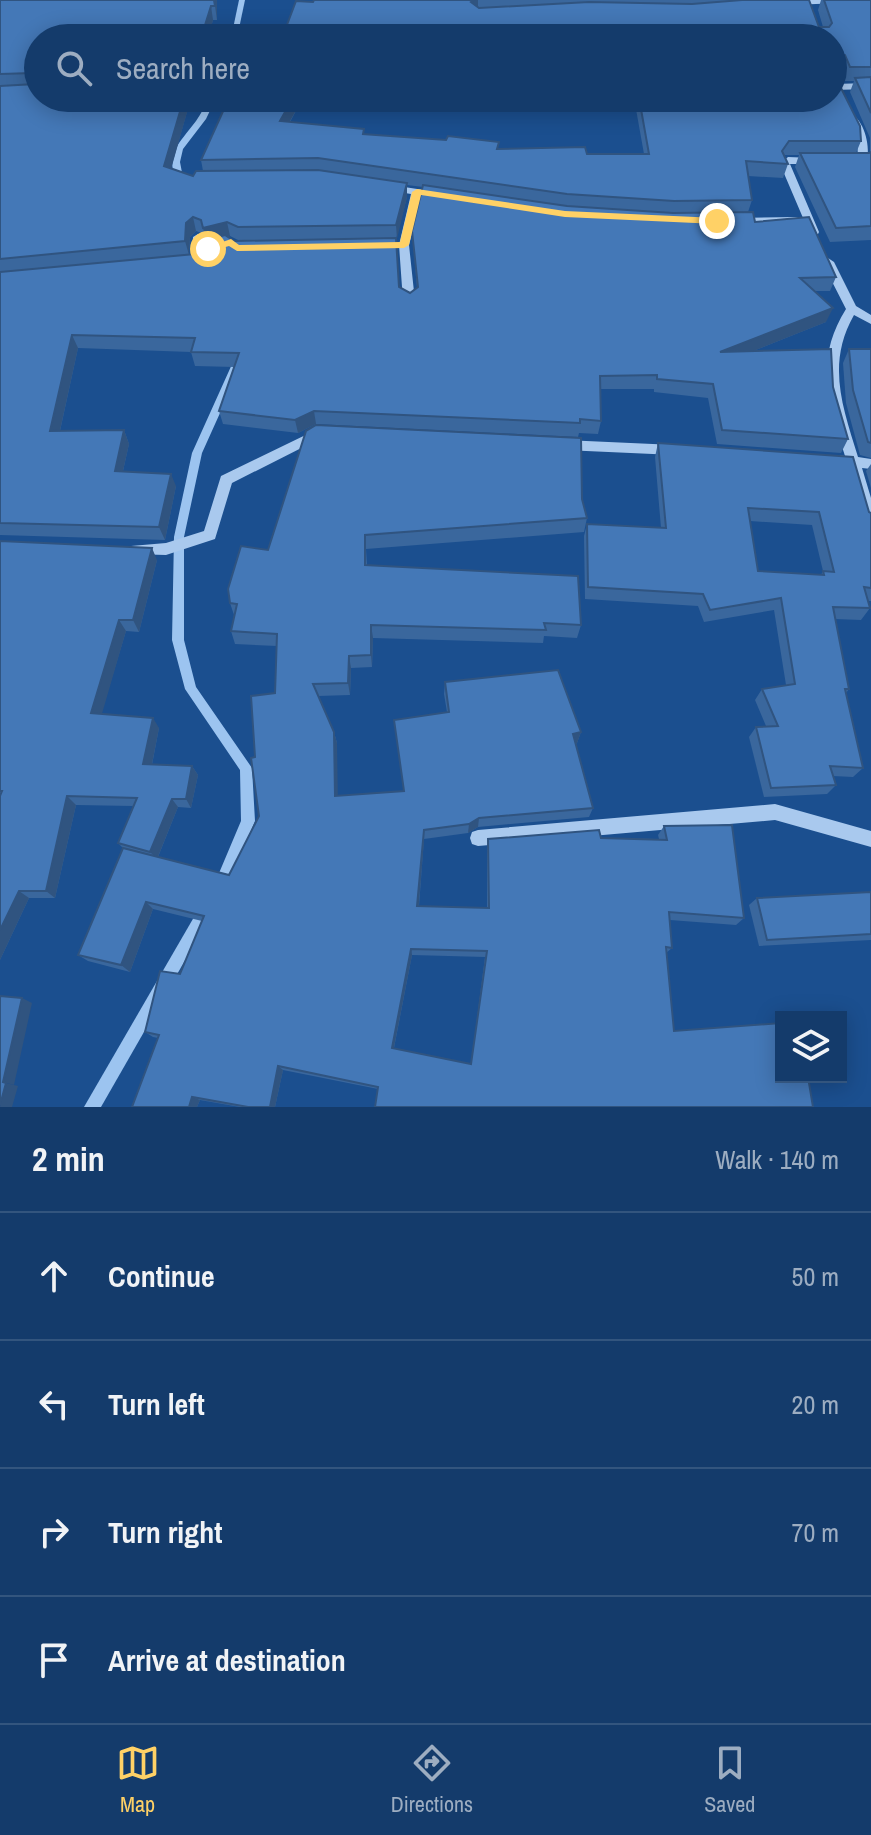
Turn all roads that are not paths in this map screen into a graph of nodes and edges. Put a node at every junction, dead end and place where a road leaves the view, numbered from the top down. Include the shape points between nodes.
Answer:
1 (841, 0) edge
2 (807, 1) edge
3 (778, 5) edge
4 (812, 15) edge
5 (871, 86) edge
6 (847, 87) edge
7 (847, 109) edge
8 (824, 160) edge
9 (839, 161) edge
10 (373, 185) edge
11 (417, 192) junction
12 (443, 196) edge
13 (808, 220) junction
14 (717, 221) edge
15 (198, 237) edge
16 (389, 245) edge
17 (404, 245) junction
18 (183, 263) edge
19 (409, 301) edge
20 (852, 309) junction
21 (871, 320) edge
22 (332, 433) edge
23 (548, 444) edge
24 (687, 451) edge
25 (825, 459) edge
26 (855, 461) junction
27 (871, 464) edge
28 (871, 523) edge
29 (126, 549) edge
30 (478, 838) edge
31 (871, 839) edge

1 - 2 street
2 - 3 street
2 - 4 street
5 - 6 street
7 - 9 street via 862,139 863,161
8 - 13 street via 785,164
10 - 11 street
11 - 12 street
11 - 17 street
13 - 14 street
13 - 20 street
15 - 18 street via 203,250 198,261
16 - 17 street
17 - 19 street
20 - 21 street
20 - 26 street via 831,362
22 - 29 street via 316,432 226,480 210,535 166,549
23 - 24 street
25 - 26 street
26 - 27 street
26 - 28 street
30 - 31 street via 775,812

